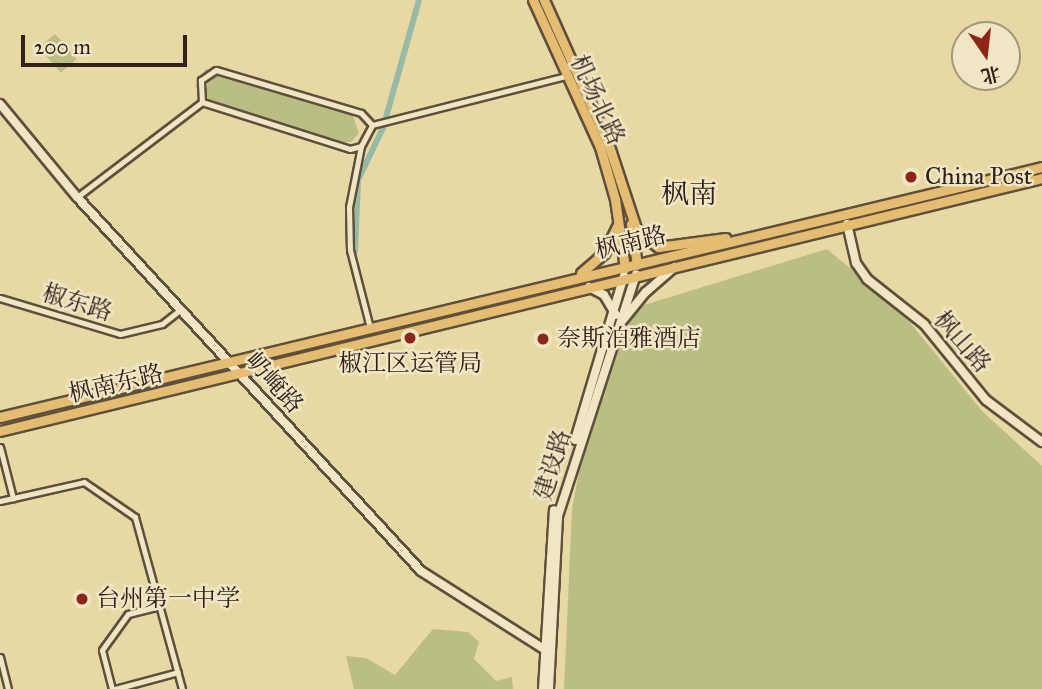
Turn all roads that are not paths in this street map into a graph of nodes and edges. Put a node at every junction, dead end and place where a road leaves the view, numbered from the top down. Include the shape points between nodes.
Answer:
1 (533, 0) edge
2 (544, 0) edge
3 (565, 76) junction
4 (202, 102) junction
5 (0, 104) edge
6 (372, 125) junction
7 (361, 146) junction
8 (1042, 167) edge
9 (1042, 178) edge
10 (76, 197) junction
11 (628, 212) junction
12 (619, 219) junction
13 (847, 224) junction
14 (736, 239) junction
15 (637, 261) junction
16 (682, 262) junction
17 (625, 264) junction
18 (636, 273) junction
19 (624, 276) junction
20 (575, 277) junction
21 (583, 286) junction
22 (0, 298) edge
23 (180, 310) junction
24 (616, 316) junction
25 (619, 326) junction
26 (370, 329) junction
27 (231, 363) junction
28 (241, 375) junction
29 (0, 417) edge
30 (0, 431) edge
31 (1042, 442) edge
32 (0, 447) edge
33 (13, 498) junction
34 (0, 501) edge
35 (160, 606) junction
36 (548, 651) junction
37 (0, 657) edge
38 (178, 673) junction
39 (8, 689) edge
40 (113, 689) edge
41 (182, 689) edge
42 (543, 689) edge
43 (549, 689) edge

1 - 3 main road, 机场北路
2 - 11 main road, 机场北路 via 608,143
3 - 6 street
3 - 12 main road, 机场北路 via 600,147
4 - 6 street via 201,80 216,69 361,113
4 - 7 street via 350,149
4 - 10 street
5 - 10 street, 屷崦路
6 - 7 street
7 - 26 street via 349,207 351,250
8 - 14 main road, 枫南路
9 - 13 main road, 枫南路
10 - 23 street, 屷崦路
11 - 14 main road via 637,231 658,247 703,238
11 - 15 main road, 建设路
12 - 17 main road, 机场北路
12 - 20 main road via 604,253
13 - 16 main road, 枫南路
13 - 31 street, 枫山路 via 856,263 867,279 924,324 986,400
14 - 15 main road, 枫南路
15 - 17 main road, 枫南路
15 - 18 main road, 建设路
16 - 18 main road, 枫南路
16 - 25 street via 646,292
17 - 19 main road, 机场北路
17 - 20 main road, 枫南路
18 - 19 main road, 枫南路
18 - 25 street, 建设路
19 - 21 main road, 枫南路
19 - 24 street, 建设路
20 - 26 main road, 枫南路
21 - 24 street via 604,295
21 - 28 main road, 枫南路
22 - 23 street, 椒东路 via 120,334 162,324
23 - 27 street, 屷崦路
24 - 36 street, 建设路 via 552,514
25 - 36 street, 建设路 via 558,516
26 - 27 main road, 枫南路
27 - 28 street, 屷崦路
27 - 29 main road, 枫南路
28 - 30 main road, 枫南东路
28 - 36 street, 屷崦路 via 421,571
32 - 33 street
33 - 34 street
33 - 35 street via 84,482 135,517
35 - 38 street
35 - 40 street via 128,614 102,650
36 - 42 street, 建设路
36 - 43 street, 建设路
37 - 39 street
38 - 40 street
38 - 41 street

